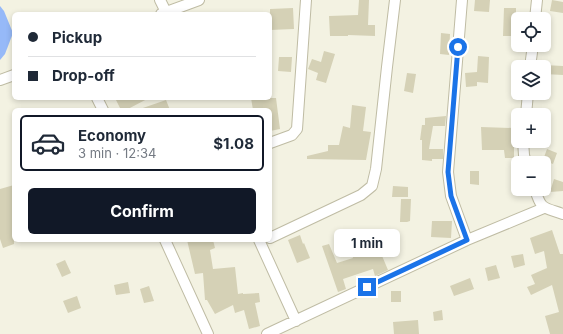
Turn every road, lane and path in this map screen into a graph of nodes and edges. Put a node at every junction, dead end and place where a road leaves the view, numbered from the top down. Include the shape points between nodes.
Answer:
1 (160, 0) edge
2 (199, 0) edge
3 (306, 0) edge
4 (396, 0) edge
5 (462, 0) edge
6 (537, 0) edge
7 (163, 12) edge
8 (166, 12) edge
9 (536, 12) edge
10 (12, 76) edge
11 (0, 80) edge
12 (272, 142) edge
13 (536, 196) edge
14 (544, 208) junction
15 (563, 214) edge
16 (272, 237) edge
17 (467, 240) junction
18 (165, 242) edge
19 (262, 242) edge
20 (296, 321) junction
21 (208, 334) edge
22 (267, 334) edge

1 - 7 street
2 - 8 street
3 - 12 street via 297,128 292,135
4 - 16 street via 372,186 361,195
5 - 17 street via 448,172 451,196
6 - 9 street
10 - 11 street
13 - 14 street
14 - 15 street
14 - 17 street
17 - 20 street
18 - 21 street
19 - 20 street
20 - 22 street

